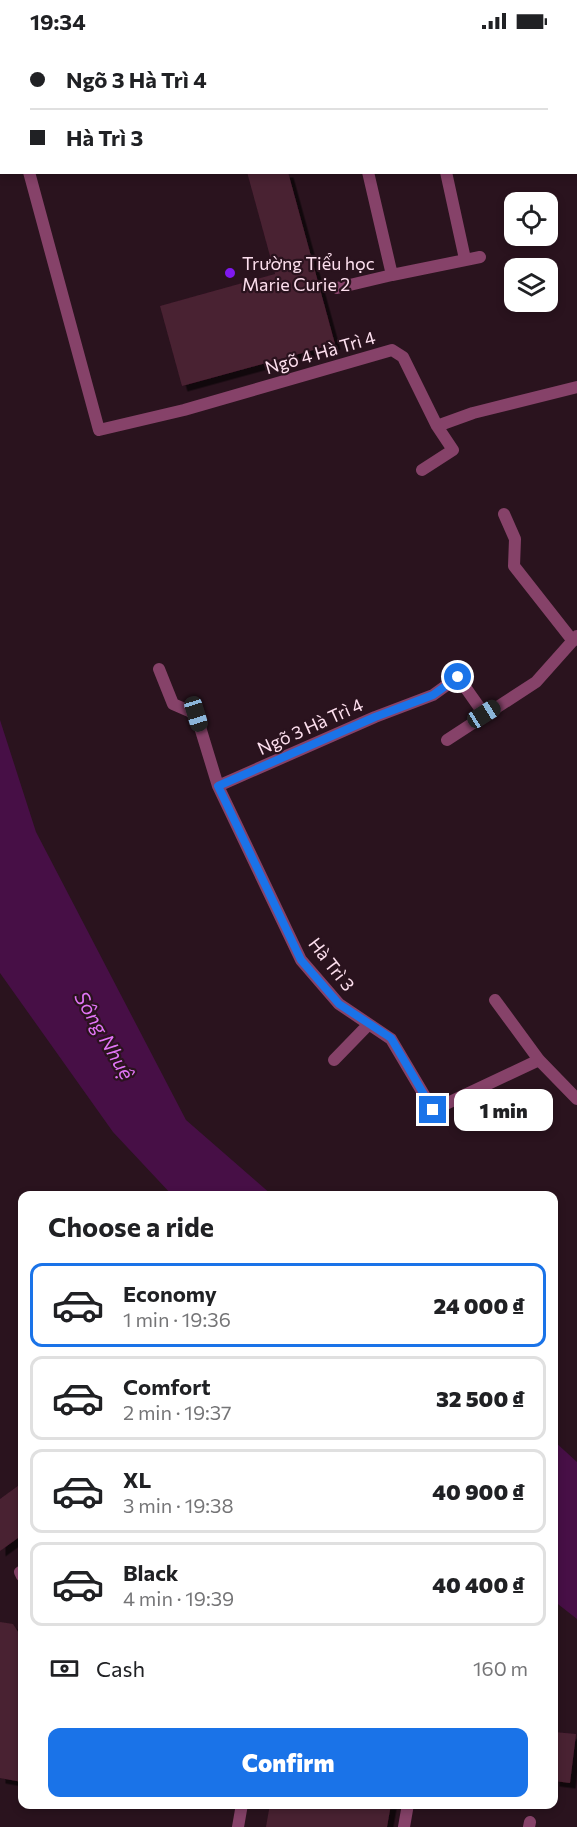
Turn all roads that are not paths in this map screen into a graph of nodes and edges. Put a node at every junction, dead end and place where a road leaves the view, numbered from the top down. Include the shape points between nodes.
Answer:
1 (30, 174) edge
2 (368, 174) edge
3 (446, 174) edge
4 (480, 257) dead end
5 (465, 260) junction
6 (392, 275) junction
7 (337, 288) dead end
8 (577, 387) edge
9 (437, 426) junction
10 (422, 470) dead end
11 (504, 514) dead end
12 (575, 638) edge
13 (159, 669) dead end
14 (484, 714) junction
15 (447, 740) dead end
16 (218, 786) junction
17 (495, 1000) dead end
18 (368, 1024) junction
19 (334, 1060) dead end
20 (539, 1060) junction
21 (577, 1100) edge
22 (241, 1809) edge
23 (407, 1809) edge
24 (238, 1827) edge
25 (404, 1827) edge

1 - 9 lane, Ngõ 4 Hà Trì 4 via 99,430 184,410 392,350 403,357
2 - 6 lane
3 - 5 lane
4 - 5 lane
5 - 6 lane
6 - 7 lane
8 - 9 lane
9 - 10 lane, Ngõ 4 Hà Trì 4 via 453,450
11 - 12 lane via 515,539 514,566
12 - 14 lane via 536,682
13 - 16 lane, Hà Trì 3 via 173,704 196,714
14 - 15 lane
14 - 16 lane, Ngõ 3 Hà Trì 4 via 458,677 433,695
16 - 18 lane, Hà Trì 3 via 301,960 339,1004
17 - 20 lane
18 - 19 lane
18 - 20 lane, Hà Trì 3 via 391,1038 433,1110
20 - 21 lane
22 - 24 lane
23 - 25 lane

